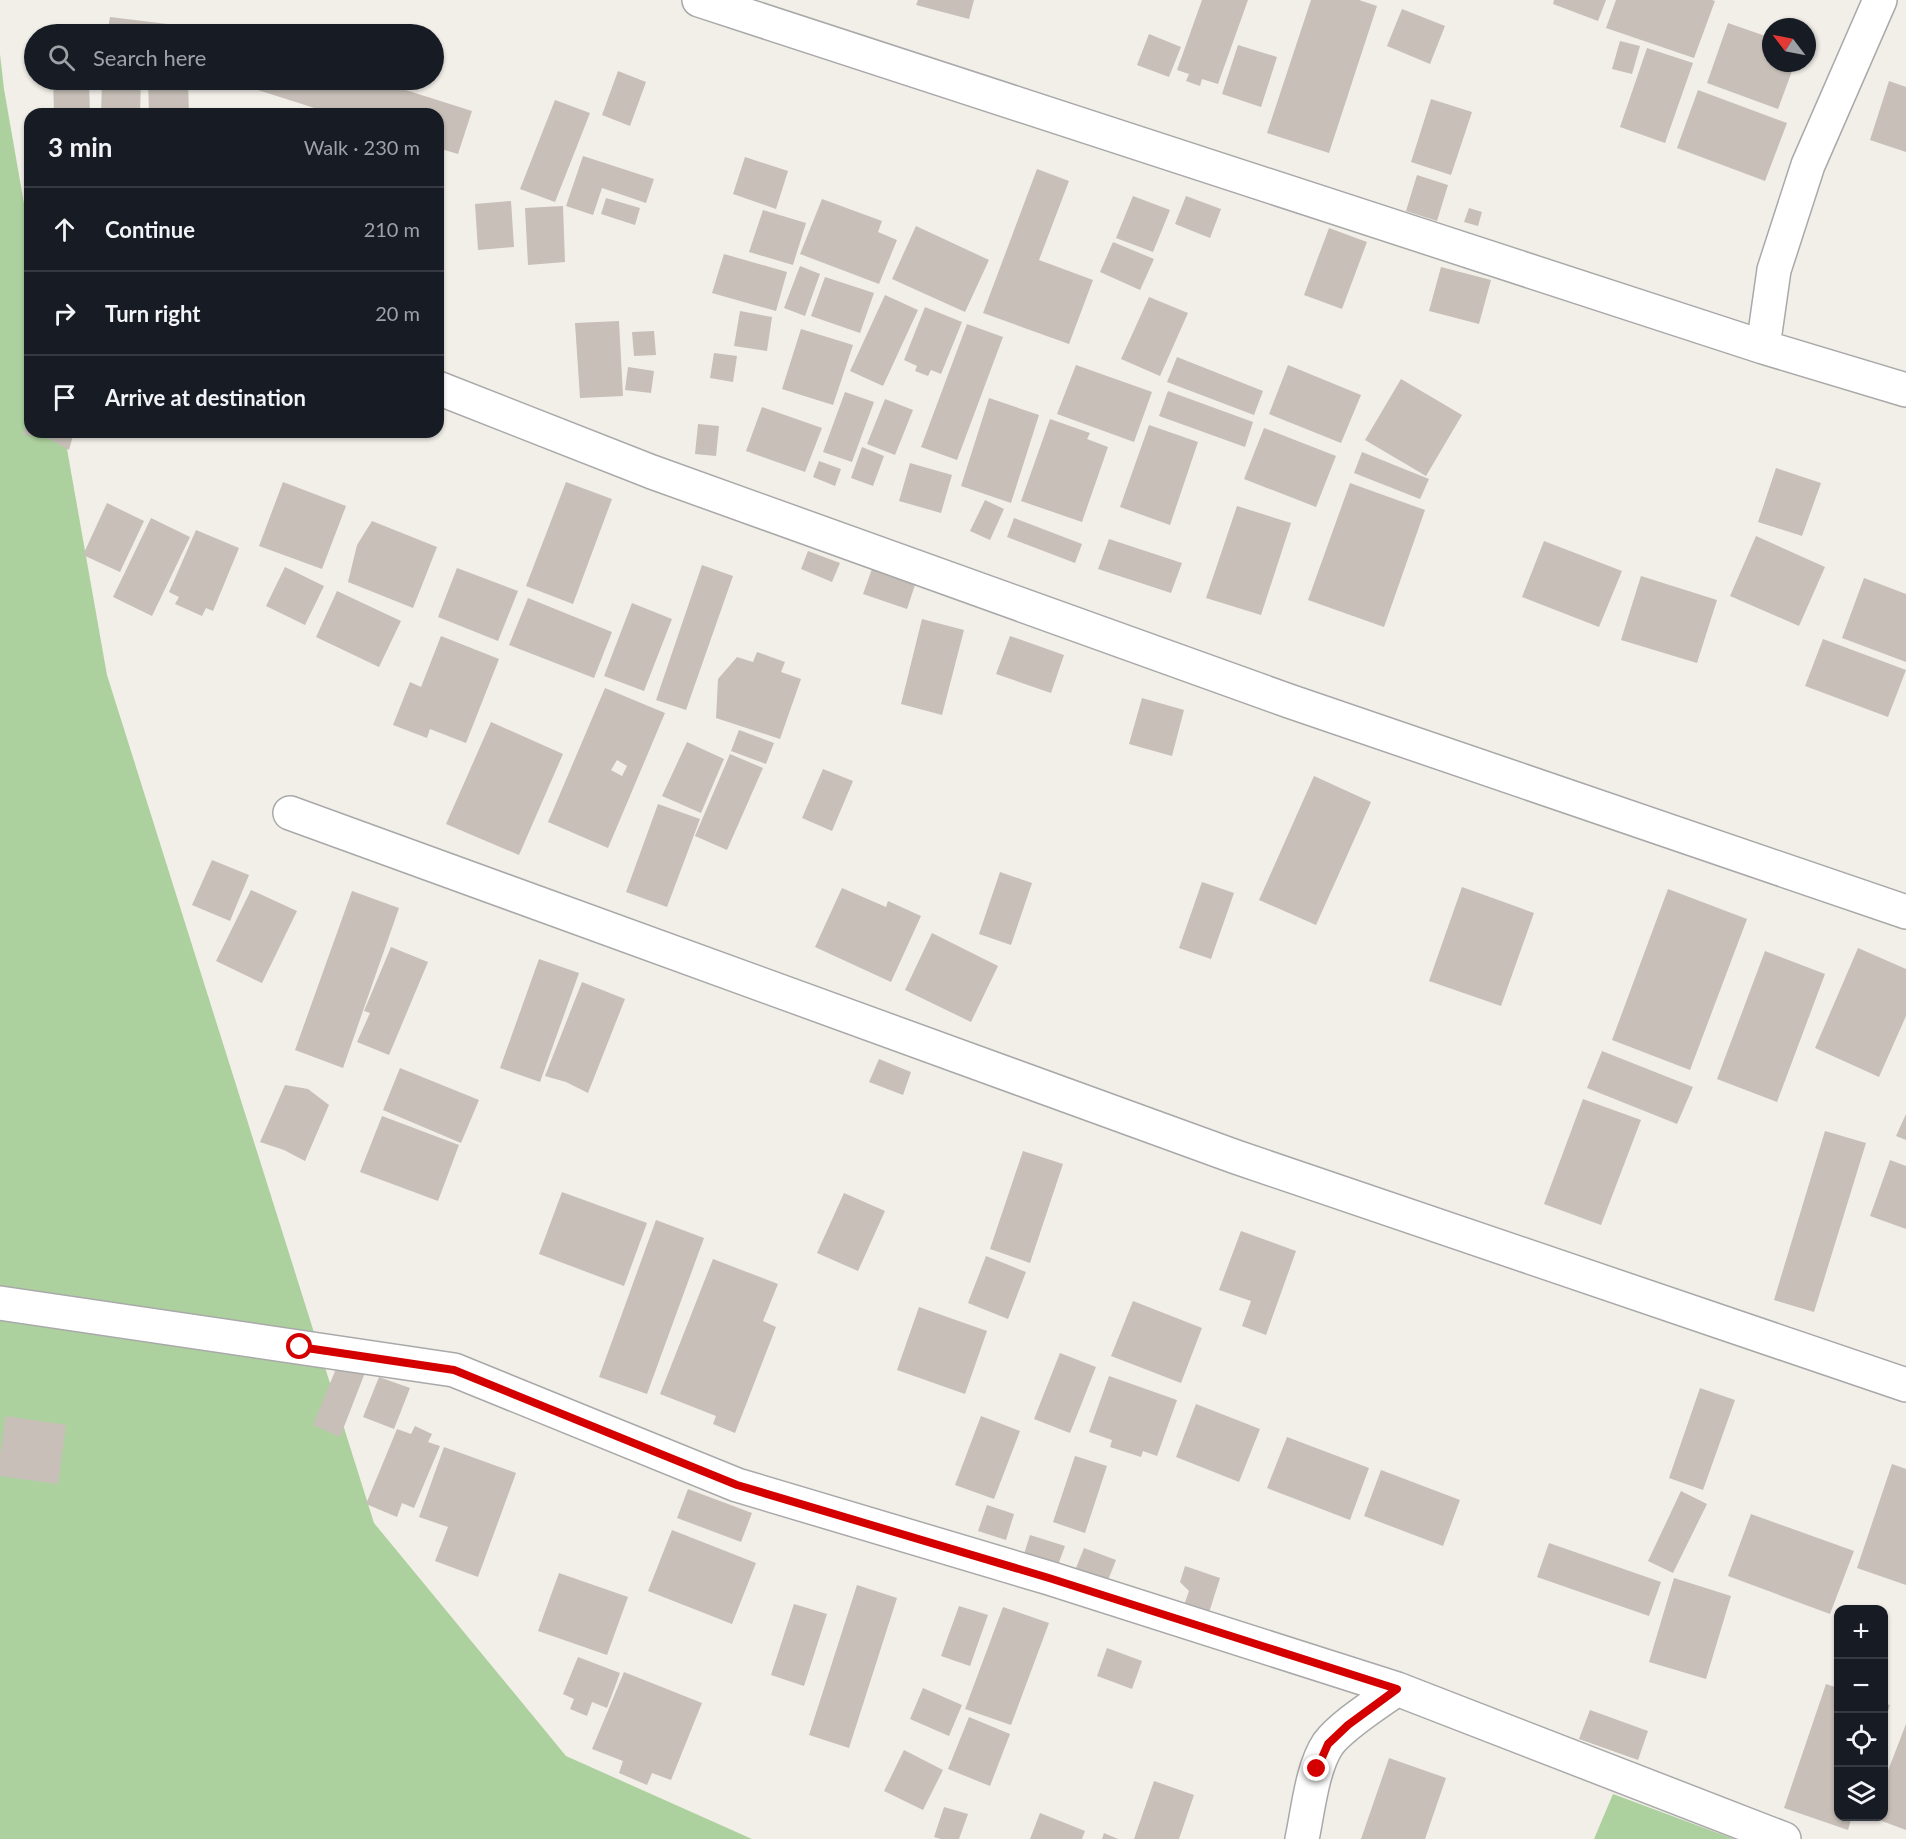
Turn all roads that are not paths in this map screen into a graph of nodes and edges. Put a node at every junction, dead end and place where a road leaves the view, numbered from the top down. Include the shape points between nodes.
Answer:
1 (699, 0) edge
2 (1880, 0) edge
3 (1762, 347) junction
4 (444, 390) edge
5 (1906, 390) edge
6 (290, 813) dead end
7 (1906, 912) edge
8 (0, 1303) edge
9 (1906, 1385) edge
10 (1397, 1689) junction
11 (1302, 1839) edge
12 (1784, 1839) edge

1 - 3 street
2 - 3 street via 1808,165 1774,270
3 - 5 street
4 - 7 street via 652,472 1267,693
6 - 9 street via 1236,1157
8 - 10 street via 454,1370 737,1485 1049,1578
10 - 11 street via 1328,1744 1317,1769
10 - 12 street

